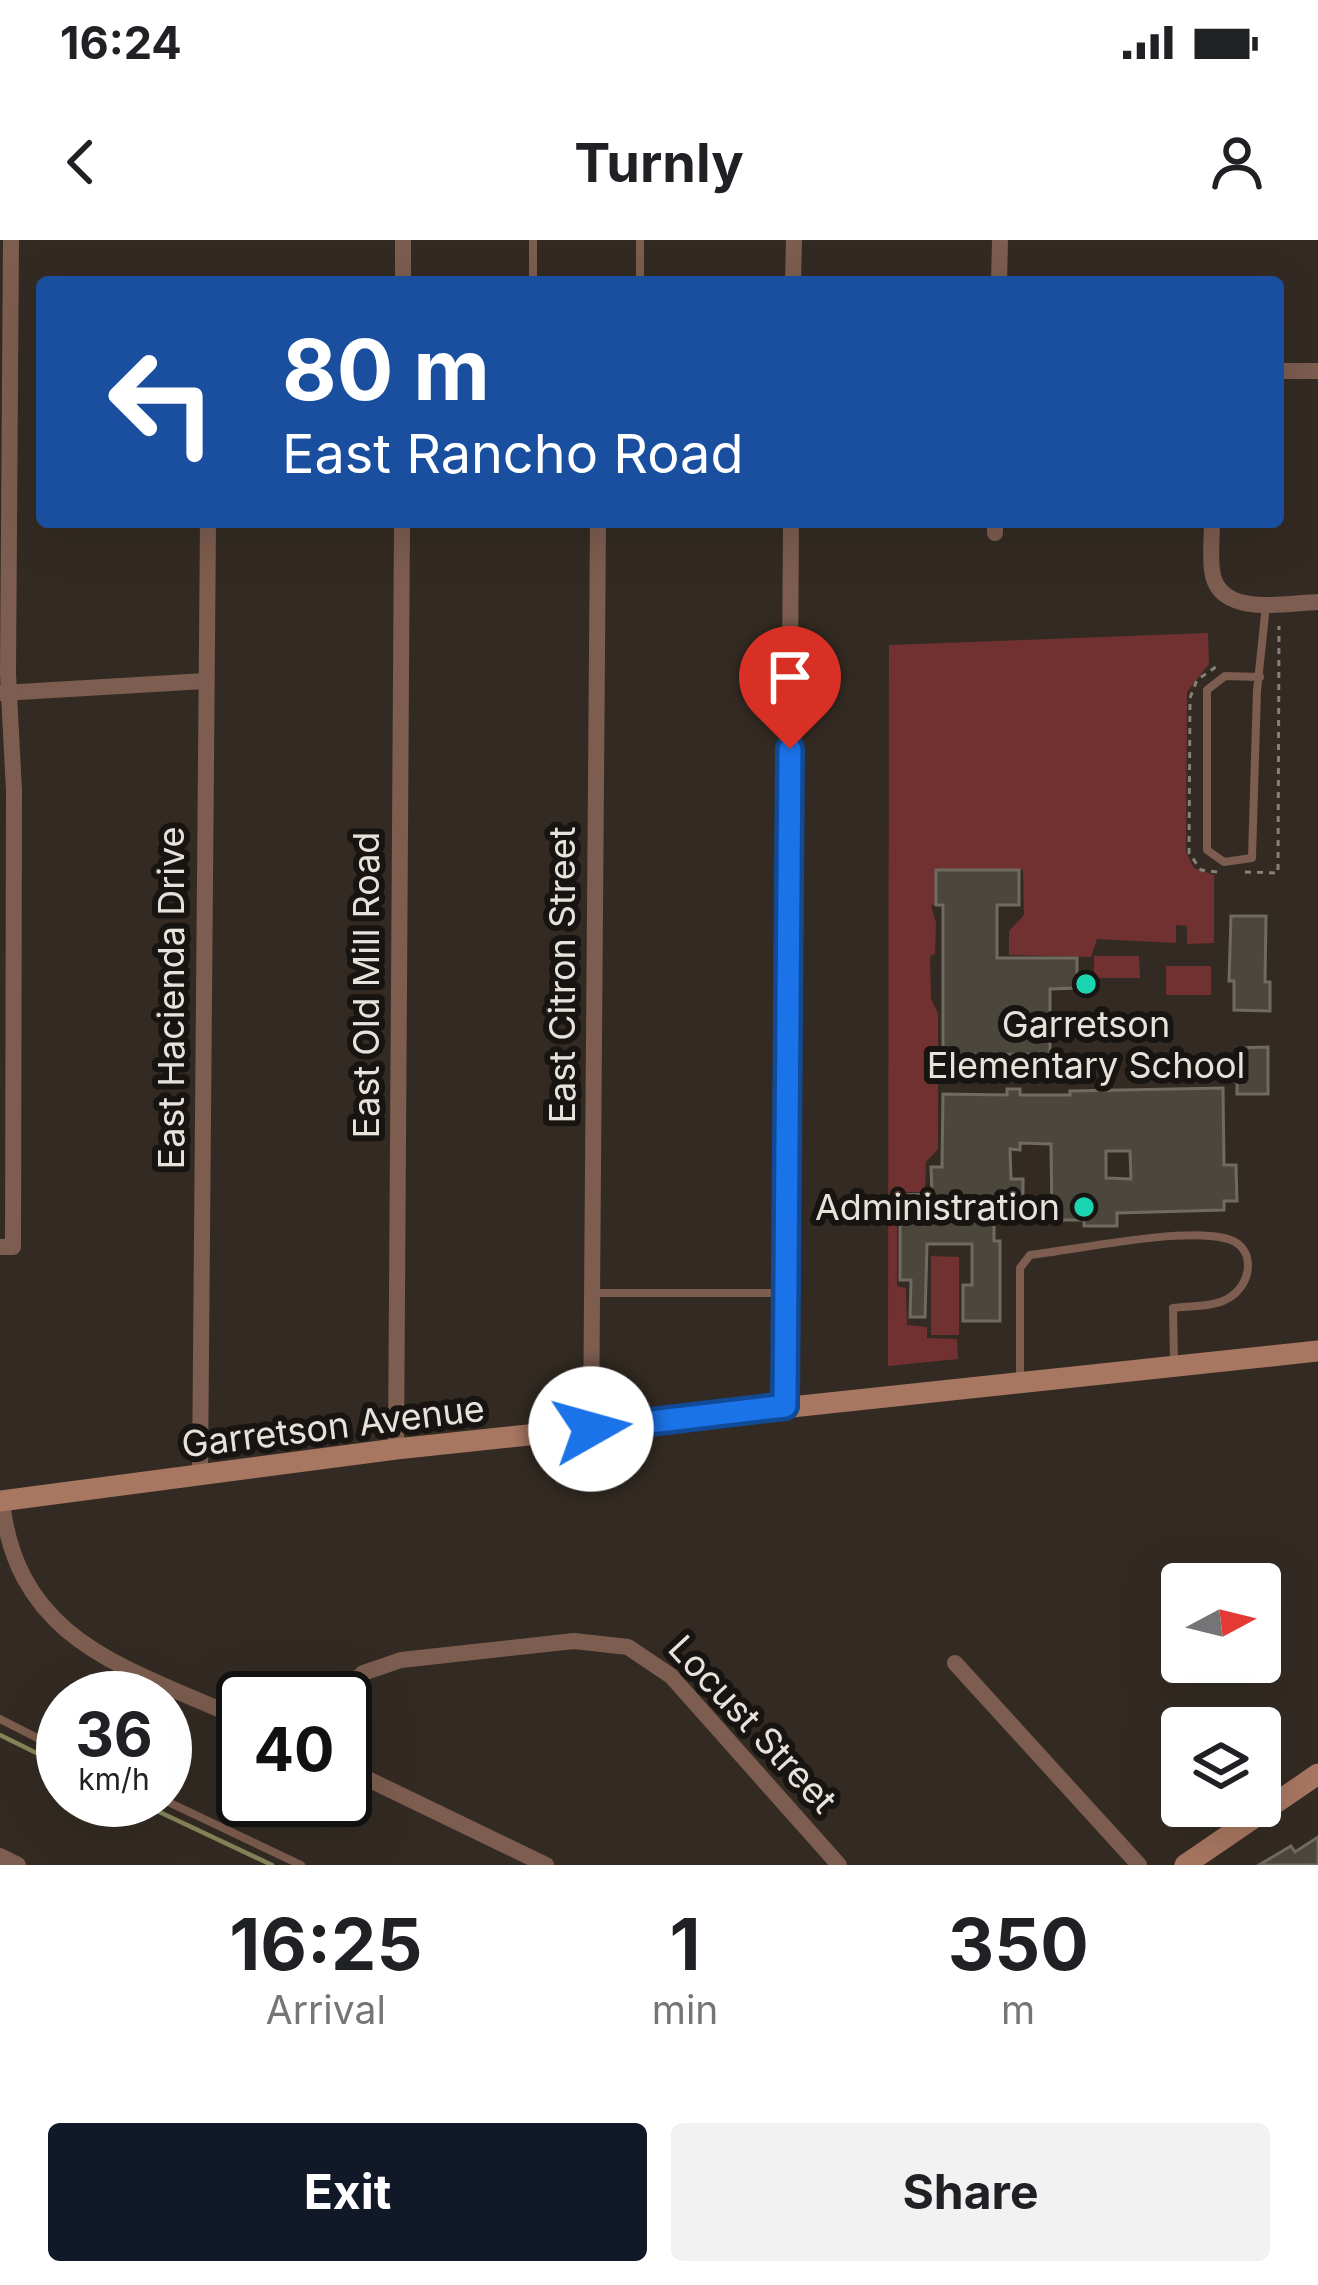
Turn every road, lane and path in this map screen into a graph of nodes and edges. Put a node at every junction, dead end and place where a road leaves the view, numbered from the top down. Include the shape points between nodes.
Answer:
1 (11, 240) edge
2 (404, 240) edge
3 (533, 240) edge
4 (640, 240) edge
5 (794, 240) edge
6 (1000, 240) edge
7 (403, 276) edge
8 (533, 276) edge
9 (640, 276) edge
10 (793, 276) edge
11 (999, 276) edge
12 (1284, 371) edge
13 (1318, 371) edge
14 (208, 528) edge
15 (402, 528) edge
16 (598, 528) edge
17 (791, 528) edge
18 (1212, 528) edge
19 (1318, 602) edge
20 (1266, 604) junction
21 (1279, 626) dead end
22 (1221, 664) dead end
23 (1260, 677) junction
24 (205, 681) junction
25 (4, 693) edge
26 (7, 1247) edge
27 (592, 1293) junction
28 (786, 1293) junction
29 (1318, 1351) edge
30 (1174, 1364) junction
31 (1020, 1381) junction
32 (785, 1406) junction
33 (591, 1429) junction
34 (395, 1449) junction
35 (200, 1475) junction
36 (1, 1501) edge
37 (956, 1663) dead end
38 (370, 1671) edge
39 (216, 1708) edge
40 (0, 1719) edge
41 (36, 1737) edge
42 (1318, 1774) edge
43 (372, 1781) edge
44 (192, 1813) edge
45 (0, 1856) edge
46 (832, 1863) edge
47 (18, 1865) edge
48 (301, 1865) edge
49 (546, 1865) edge
50 (1139, 1865) edge
51 (1184, 1865) edge

1 - 25 street
2 - 7 street
3 - 8 lane
4 - 9 lane
5 - 10 street
6 - 11 street
12 - 13 street
14 - 24 street, East Hacienda Drive
15 - 34 street, East Old Mill Road
16 - 27 street, East Citron Street
17 - 28 street
18 - 20 street via 1211,574 1220,593 1244,605
19 - 20 street
20 - 23 lane
21 - 22 path via 1278,873 1206,872 1191,860 1191,692
23 - 23 lane via 1226,676 1208,690 1207,850 1224,862 1252,858
24 - 25 street
24 - 35 street, East Hacienda Drive
25 - 26 street via 14,790
27 - 28 lane
27 - 33 street, East Citron Street
28 - 32 street
29 - 30 street, Garretson Avenue
30 - 31 street, Garretson Avenue
30 - 31 lane via 1173,1308 1224,1301 1244,1284 1250,1267 1232,1239 1201,1234 1030,1255 1020,1268
31 - 32 street, Garretson Avenue
32 - 33 street, Garretson Avenue
33 - 34 street, Garretson Avenue
34 - 35 street, Garretson Avenue
35 - 36 street, Garretson Avenue
36 - 39 street via 17,1567 59,1627
37 - 50 street
38 - 46 street, Locust Street via 401,1660 574,1641 643,1653
40 - 41 lane
42 - 51 street
43 - 49 street
44 - 48 lane
45 - 47 street

